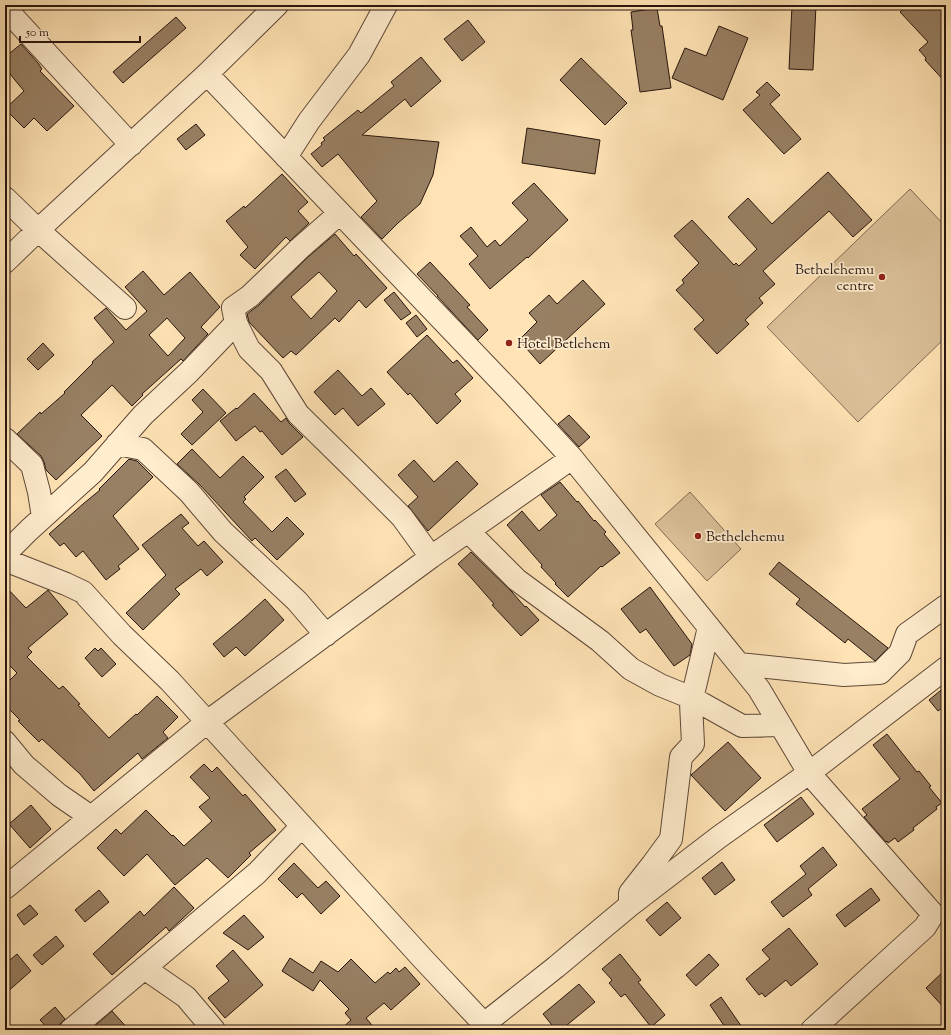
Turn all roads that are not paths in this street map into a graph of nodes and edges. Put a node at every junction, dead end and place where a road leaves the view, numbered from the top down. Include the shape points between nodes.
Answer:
1 (277, 5) edge
2 (386, 5) edge
3 (5, 8) edge
4 (207, 74) junction
5 (131, 144) junction
6 (286, 157) junction
7 (5, 198) edge
8 (340, 213) junction
9 (38, 230) junction
10 (5, 262) edge
11 (125, 308) dead end
12 (236, 323) junction
13 (5, 439) edge
14 (117, 444) junction
15 (572, 458) junction
16 (43, 517) junction
17 (468, 531) junction
18 (5, 554) edge
19 (431, 557) junction
20 (5, 560) edge
21 (946, 606) edge
22 (709, 627) junction
23 (326, 635) junction
24 (739, 664) junction
25 (946, 668) edge
26 (692, 698) junction
27 (207, 722) junction
28 (780, 725) junction
29 (5, 742) edge
30 (809, 773) junction
31 (92, 817) junction
32 (302, 826) junction
33 (5, 888) edge
34 (629, 906) junction
35 (946, 908) edge
36 (925, 927) junction
37 (144, 968) junction
38 (71, 1030) edge
39 (214, 1030) edge
40 (812, 1030) edge

1 - 4 street
2 - 6 street via 359,55 309,120
3 - 5 street
4 - 5 street
4 - 6 street
5 - 9 street
6 - 8 street
7 - 9 street
8 - 12 street via 234,308
8 - 15 street
9 - 10 street
9 - 11 street
12 - 14 street via 189,372 142,415
12 - 19 street via 249,349 271,371 298,414 402,517
13 - 16 street via 32,465
14 - 16 street via 93,472
14 - 23 street via 143,449 189,492 223,532 297,601
15 - 17 street
15 - 22 street
16 - 18 street
17 - 19 street
17 - 26 street via 517,580 600,641 630,669
19 - 23 street
20 - 27 street via 84,592
21 - 24 street via 907,634 900,653 880,673 844,675
22 - 24 street
22 - 26 street
23 - 27 street
24 - 28 street via 759,689
25 - 30 street
26 - 28 street via 742,726
26 - 34 street via 693,744 682,757 671,839 630,893
27 - 31 street
27 - 32 street
28 - 30 street
29 - 31 street via 24,765 59,795
30 - 34 street via 719,837
30 - 36 street via 933,914
31 - 33 street
32 - 34 street via 484,1024
32 - 37 street via 258,874
35 - 36 street
36 - 40 street
37 - 38 street
37 - 39 street via 186,997

